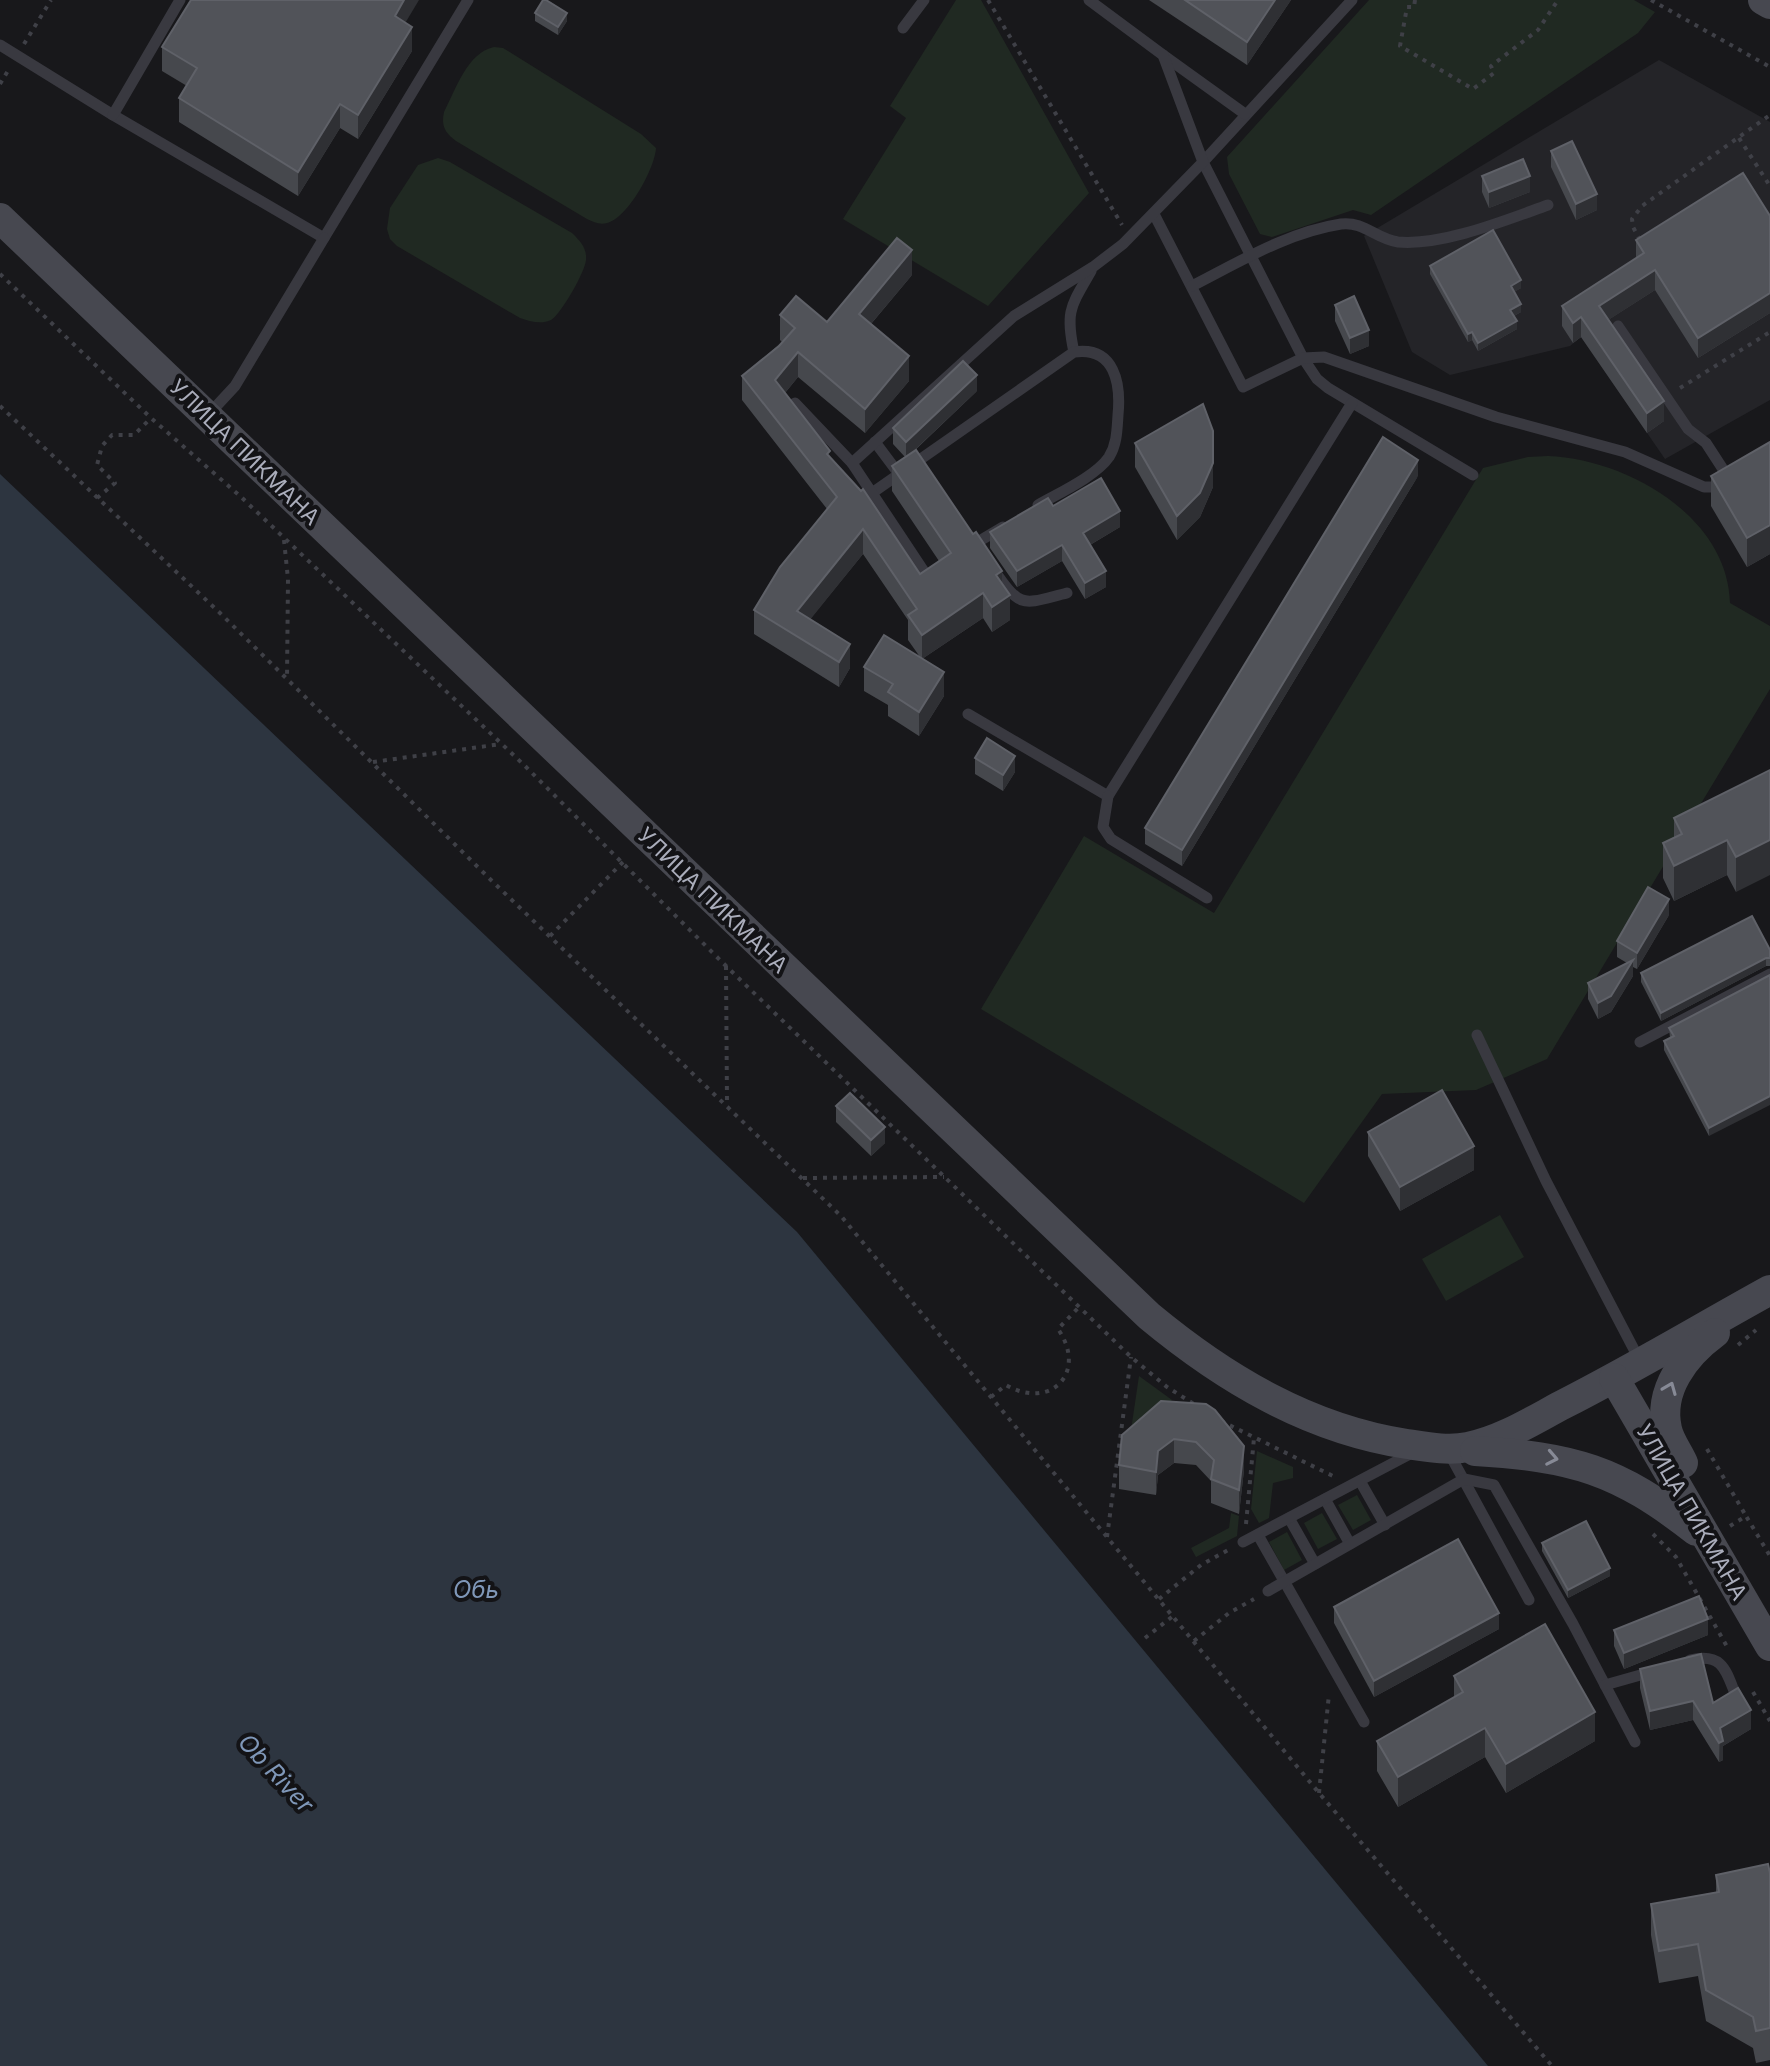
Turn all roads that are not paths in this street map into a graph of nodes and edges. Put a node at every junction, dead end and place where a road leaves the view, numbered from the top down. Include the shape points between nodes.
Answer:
1 (180, 0) edge
2 (468, 0) edge
3 (924, 0) edge
4 (1089, 0) edge
5 (1352, 0) edge
6 (1763, 0) edge
7 (1770, 4) edge
8 (903, 28) dead end
9 (0, 45) edge
10 (1163, 55) junction
11 (1245, 114) junction
12 (113, 115) junction
13 (1203, 162) junction
14 (1548, 205) dead end
15 (1154, 214) junction
16 (0, 218) edge
17 (324, 238) junction
18 (1251, 256) junction
19 (1093, 267) junction
20 (1192, 286) junction
21 (1618, 326) dead end
22 (1074, 352) junction
23 (1303, 358) junction
24 (795, 403) edge
25 (1352, 403) junction
26 (207, 416) junction
27 (875, 442) junction
28 (920, 460) junction
29 (852, 463) junction
30 (928, 472) edge
31 (899, 474) junction
32 (1744, 474) edge
33 (1473, 475) dead end
34 (1731, 482) junction
35 (872, 493) junction
36 (1026, 513) edge
37 (1013, 520) edge
38 (968, 531) edge
39 (976, 543) junction
40 (929, 579) edge
41 (1067, 593) dead end
42 (968, 714) dead end
43 (1108, 796) junction
44 (1207, 898) dead end
45 (1770, 974) edge
46 (1477, 1035) dead end
47 (1640, 1042) dead end
48 (1761, 1305) edge
49 (1641, 1362) junction
50 (1614, 1378) junction
51 (1435, 1448) junction
52 (1464, 1479) junction
53 (1357, 1482) junction
54 (1325, 1499) junction
55 (1289, 1518) junction
56 (1385, 1525) junction
57 (1707, 1539) junction
58 (1350, 1544) junction
59 (1315, 1564) junction
60 (1284, 1582) junction
61 (1268, 1591) road end
62 (1529, 1600) dead end
63 (1770, 1646) edge
64 (1679, 1663) edge
65 (1664, 1668) edge
66 (1605, 1685) junction
67 (1736, 1696) edge
68 (1364, 1722) dead end
69 (1635, 1742) dead end

1 - 12 lane
2 - 17 lane
3 - 8 lane
4 - 10 lane
5 - 11 lane
6 - 7 street
9 - 12 lane
10 - 11 lane
10 - 13 lane
11 - 13 lane
12 - 17 lane
13 - 15 lane
13 - 18 lane
14 - 18 lane via 1492,225 1408,242 1386,240 1361,225 1340,224
15 - 19 lane
15 - 20 lane
16 - 26 street, УЛИЦА ПИКМАНА
17 - 26 lane via 235,386
18 - 20 lane
18 - 23 lane
19 - 22 lane via 1068,316
19 - 27 lane via 1014,316
20 - 23 lane via 1243,387
21 - 34 lane
22 - 28 lane
22 - 36 lane via 1097,354 1114,371 1120,396 1114,448 1100,467
23 - 25 lane via 1317,379
23 - 34 lane via 1337,361 1496,417 1625,452 1704,487
24 - 29 lane
25 - 33 lane
25 - 43 lane
26 - 51 street, УЛИЦА ПИКМАНА via 1149,1316 1205,1362 1289,1409 1351,1432
27 - 29 lane
27 - 31 lane
28 - 30 lane
28 - 31 lane
29 - 35 lane
31 - 35 lane
32 - 34 lane
35 - 40 lane
37 - 39 lane
38 - 39 lane
39 - 41 lane via 1019,600 1029,603
42 - 43 lane
43 - 44 lane via 1103,827 1111,839
45 - 47 lane
46 - 49 lane
48 - 49 street, УЛИЦА ПИКМАНА
57 -> 48 street via 1703,1499 1667,1432 1665,1401 1695,1349
49 - 50 street, УЛИЦА ПИКМАНА
50 - 51 street, УЛИЦА ПИКМАНА via 1497,1439
50 - 57 street, УЛИЦА ПИКМАНА
51 - 52 lane
51 - 53 lane
51 -> 57 street via 1536,1455 1592,1468 1650,1497
52 - 56 lane
52 - 62 lane
52 - 66 lane via 1494,1485
53 - 54 lane
53 - 56 lane
54 - 55 lane
54 - 58 lane
55 - 59 lane
55 - 60 lane via 1249,1539
56 - 58 lane
57 - 63 street, УЛИЦА ПИКМАНА
58 - 59 lane
59 - 60 lane
60 - 61 lane
60 - 68 lane
64 - 67 lane via 1718,1661
65 - 66 lane
66 - 69 lane

